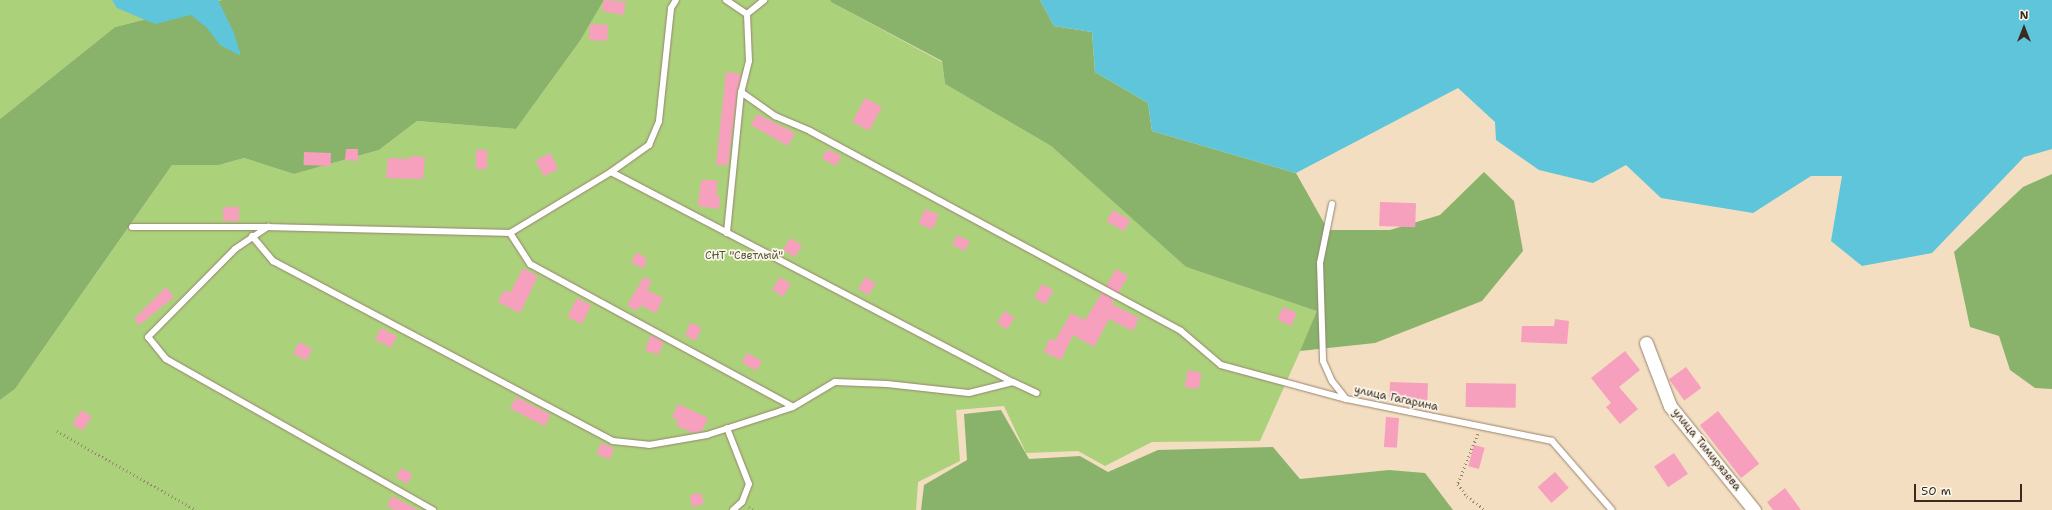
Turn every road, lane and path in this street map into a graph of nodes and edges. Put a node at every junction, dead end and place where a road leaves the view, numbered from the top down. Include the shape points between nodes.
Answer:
1 (676, 0) edge
2 (726, 0) edge
3 (764, 0) edge
4 (747, 14) junction
5 (741, 92) junction
6 (611, 172) junction
7 (1332, 204) dead end
8 (132, 227) dead end
9 (268, 228) junction
10 (727, 233) junction
11 (510, 234) junction
12 (252, 236) junction
13 (1646, 342) dead end
14 (1013, 382) junction
15 (1037, 393) dead end
16 (1346, 398) junction
17 (793, 407) junction
18 (1481, 427) junction
19 (727, 428) junction
20 (57, 431) dead end
21 (196, 510) edge
22 (433, 510) edge
23 (733, 510) edge
24 (1485, 510) edge
25 (1612, 510) edge
26 (1754, 510) edge

1 - 6 lane via 671,8 659,121 649,145
2 - 4 lane
3 - 4 lane
4 - 5 lane via 749,61
5 - 10 lane
5 - 16 lane via 774,116 810,131 1180,330 1221,365
6 - 10 lane
6 - 11 lane
7 - 16 lane, улица Гагарина via 1320,263 1323,361 1332,382
8 - 9 lane
9 - 11 lane
9 - 12 lane
10 - 14 lane
11 - 17 lane via 530,264
12 - 19 lane via 273,261 614,441 648,445 707,435
12 - 22 lane via 235,249 148,338 166,359
13 - 26 street, улица Тимирязева via 1670,406
14 - 15 lane
14 - 17 lane via 969,393 887,384 835,382
16 - 18 lane, улица Гагарина
17 - 19 lane
18 - 24 path via 1458,484 1467,496
18 - 25 lane, улица Гагарина via 1552,441
19 - 23 lane via 749,484 742,502
20 - 21 path

